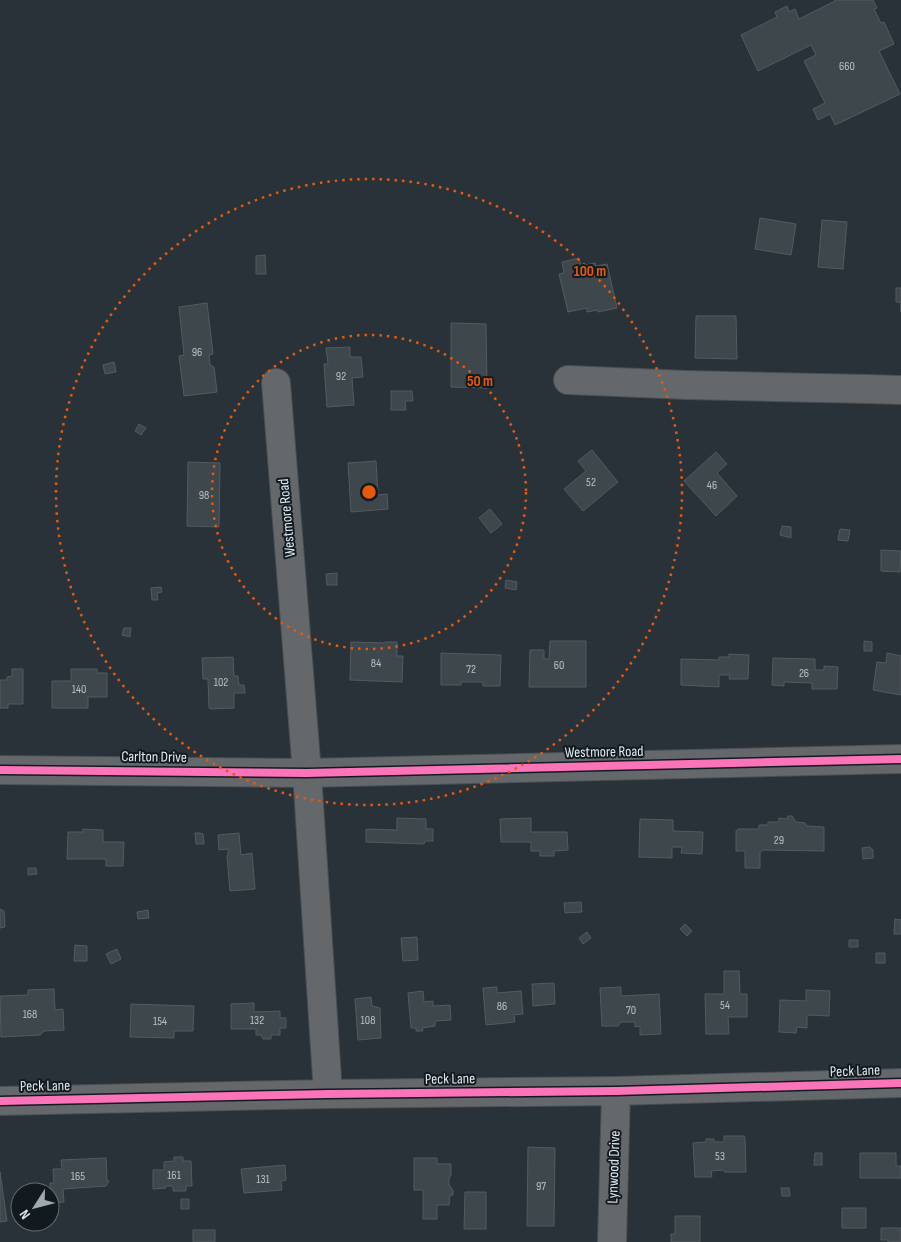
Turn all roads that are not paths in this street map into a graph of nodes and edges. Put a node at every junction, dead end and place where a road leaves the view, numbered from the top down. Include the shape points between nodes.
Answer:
1 (568, 380) dead end
2 (276, 383) dead end
3 (901, 390) edge
4 (901, 759) edge
5 (0, 770) edge
6 (307, 773) junction
7 (901, 1083) edge
8 (616, 1091) junction
9 (328, 1094) junction
10 (0, 1101) edge
11 (612, 1242) edge

1 - 3 street
2 - 6 street, Westmore Road
4 - 6 street, Westmore Road
5 - 6 street, Carlton Drive
6 - 9 street, Westmore Road
7 - 8 street, Peck Lane
8 - 9 street, Peck Lane
8 - 11 street, Lynwood Drive
9 - 10 street, Peck Lane

